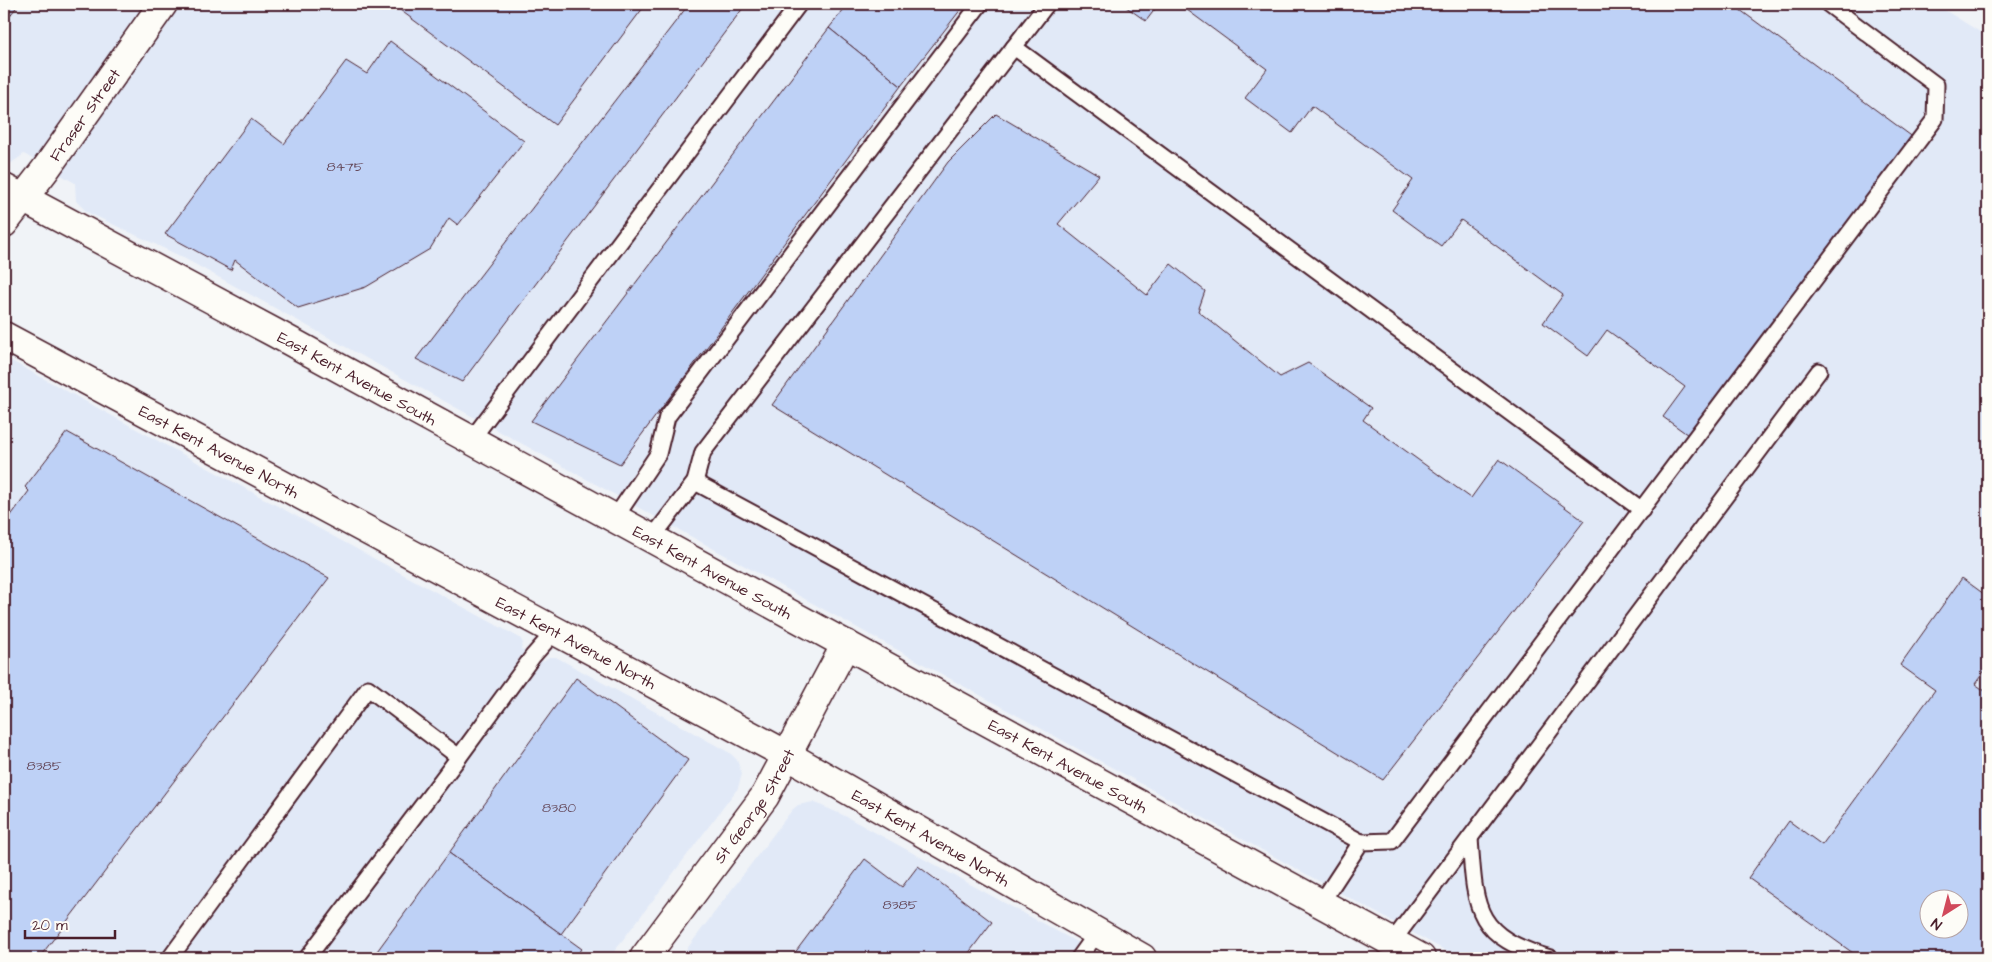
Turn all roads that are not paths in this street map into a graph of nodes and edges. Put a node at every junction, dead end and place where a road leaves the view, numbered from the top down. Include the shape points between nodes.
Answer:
1 (163, 4) edge
2 (799, 4) edge
3 (980, 4) edge
4 (1047, 4) edge
5 (1828, 4) edge
6 (1014, 47) junction
7 (13, 194) edge
8 (4, 224) edge
9 (4, 336) edge
10 (1819, 371) dead end
11 (471, 440) junction
12 (695, 482) junction
13 (1642, 510) junction
14 (615, 518) junction
15 (652, 538) junction
16 (555, 631) junction
17 (846, 644) junction
18 (787, 755) junction
19 (459, 757) junction
20 (1470, 838) junction
21 (1360, 842) junction
22 (1322, 903) junction
23 (1097, 933) junction
24 (1392, 942) junction
25 (170, 958) edge
26 (307, 958) edge
27 (644, 958) edge
28 (1079, 958) edge
29 (1142, 958) edge
30 (1421, 958) edge
31 (1550, 958) edge

1 - 7 street, Fraser Street
2 - 11 lane
3 - 14 lane via 667,417 658,454
4 - 6 lane
5 - 13 lane via 1936,85 1935,119
6 - 12 lane via 703,452
6 - 13 lane
7 - 8 street, Fraser Street
7 - 11 street, East Kent Avenue South
9 - 16 street, East Kent Avenue North
10 - 20 lane
11 - 14 street, East Kent Avenue South
12 - 15 lane
12 - 21 lane
13 - 21 lane via 1392,841
14 - 15 street, East Kent Avenue South
15 - 17 street, East Kent Avenue South
16 - 18 street, East Kent Avenue North
16 - 19 lane
17 - 18 street, St George Street
17 - 22 street, East Kent Avenue South
18 - 23 street, East Kent Avenue North
18 - 27 street, St George Street via 765,796
19 - 25 lane via 368,688
19 - 26 lane
20 - 24 lane
20 - 31 lane via 1474,888 1482,914 1492,930 1506,942
21 - 22 lane
22 - 24 street, East Kent Avenue South
23 - 28 lane
23 - 29 street, East Kent Avenue North
24 - 30 street, East Kent Avenue South

